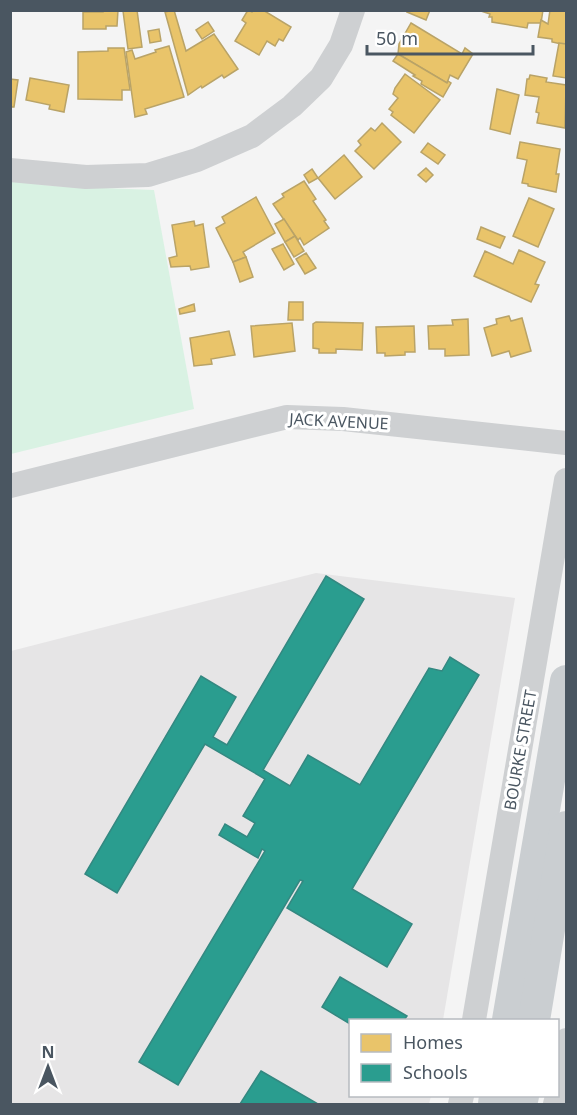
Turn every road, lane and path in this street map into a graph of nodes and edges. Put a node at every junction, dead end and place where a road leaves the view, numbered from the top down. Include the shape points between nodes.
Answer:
1 (353, 10) edge
2 (10, 170) edge
3 (567, 443) edge
4 (567, 480) edge
5 (10, 486) edge
6 (567, 681) edge
7 (567, 827) edge
8 (474, 1019) edge
9 (508, 1019) edge
10 (534, 1019) edge
11 (567, 1040) edge
12 (562, 1077) edge

1 - 2 street via 341,45 321,78 252,136 197,160 148,175 86,177
3 - 5 street, JACK AVENUE via 343,418 287,417
4 - 8 street, BOURKE STREET
6 - 9 main road, BOURKE STREET
7 - 10 main road
11 - 12 street

